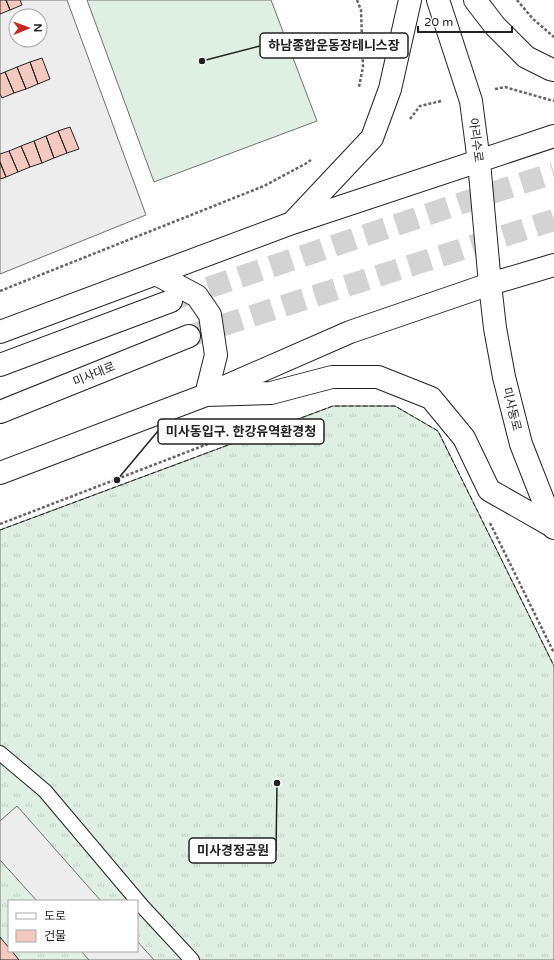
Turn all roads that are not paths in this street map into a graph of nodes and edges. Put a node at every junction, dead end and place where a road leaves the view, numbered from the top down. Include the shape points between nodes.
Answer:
1 (410, 0) edge
2 (438, 0) edge
3 (474, 0) edge
4 (554, 70) edge
5 (554, 136) edge
6 (479, 162) junction
7 (292, 223) junction
8 (554, 265) edge
9 (156, 274) junction
10 (490, 284) junction
11 (171, 301) tunnel mouth
12 (0, 332) edge
13 (189, 336) tunnel mouth
14 (0, 365) edge
15 (206, 395) junction
16 (0, 412) edge
17 (0, 473) edge
18 (554, 527) edge
19 (0, 753) edge
20 (137, 900) edge
21 (138, 901) edge
22 (192, 960) edge

1 - 7 main road via 390,89 372,138
2 - 6 main road, 아리수로 via 471,101
3 - 4 main road via 495,26 526,57
5 - 6 main road
6 - 7 main road
6 - 10 main road, 아리수로
7 - 9 main road
8 - 10 main road
9 - 12 main road
9 - 15 main road via 197,296 210,315 216,355
10 - 15 main road via 350,332
10 - 18 main road, 미사동로 via 496,335 521,444
11 - 14 main road
13 - 16 main road, 미사대로
15 - 17 main road
15 - 18 main road via 271,393 332,377 378,377 432,398 464,438 489,490
19 - 20 lane via 45,791
21 - 22 lane

